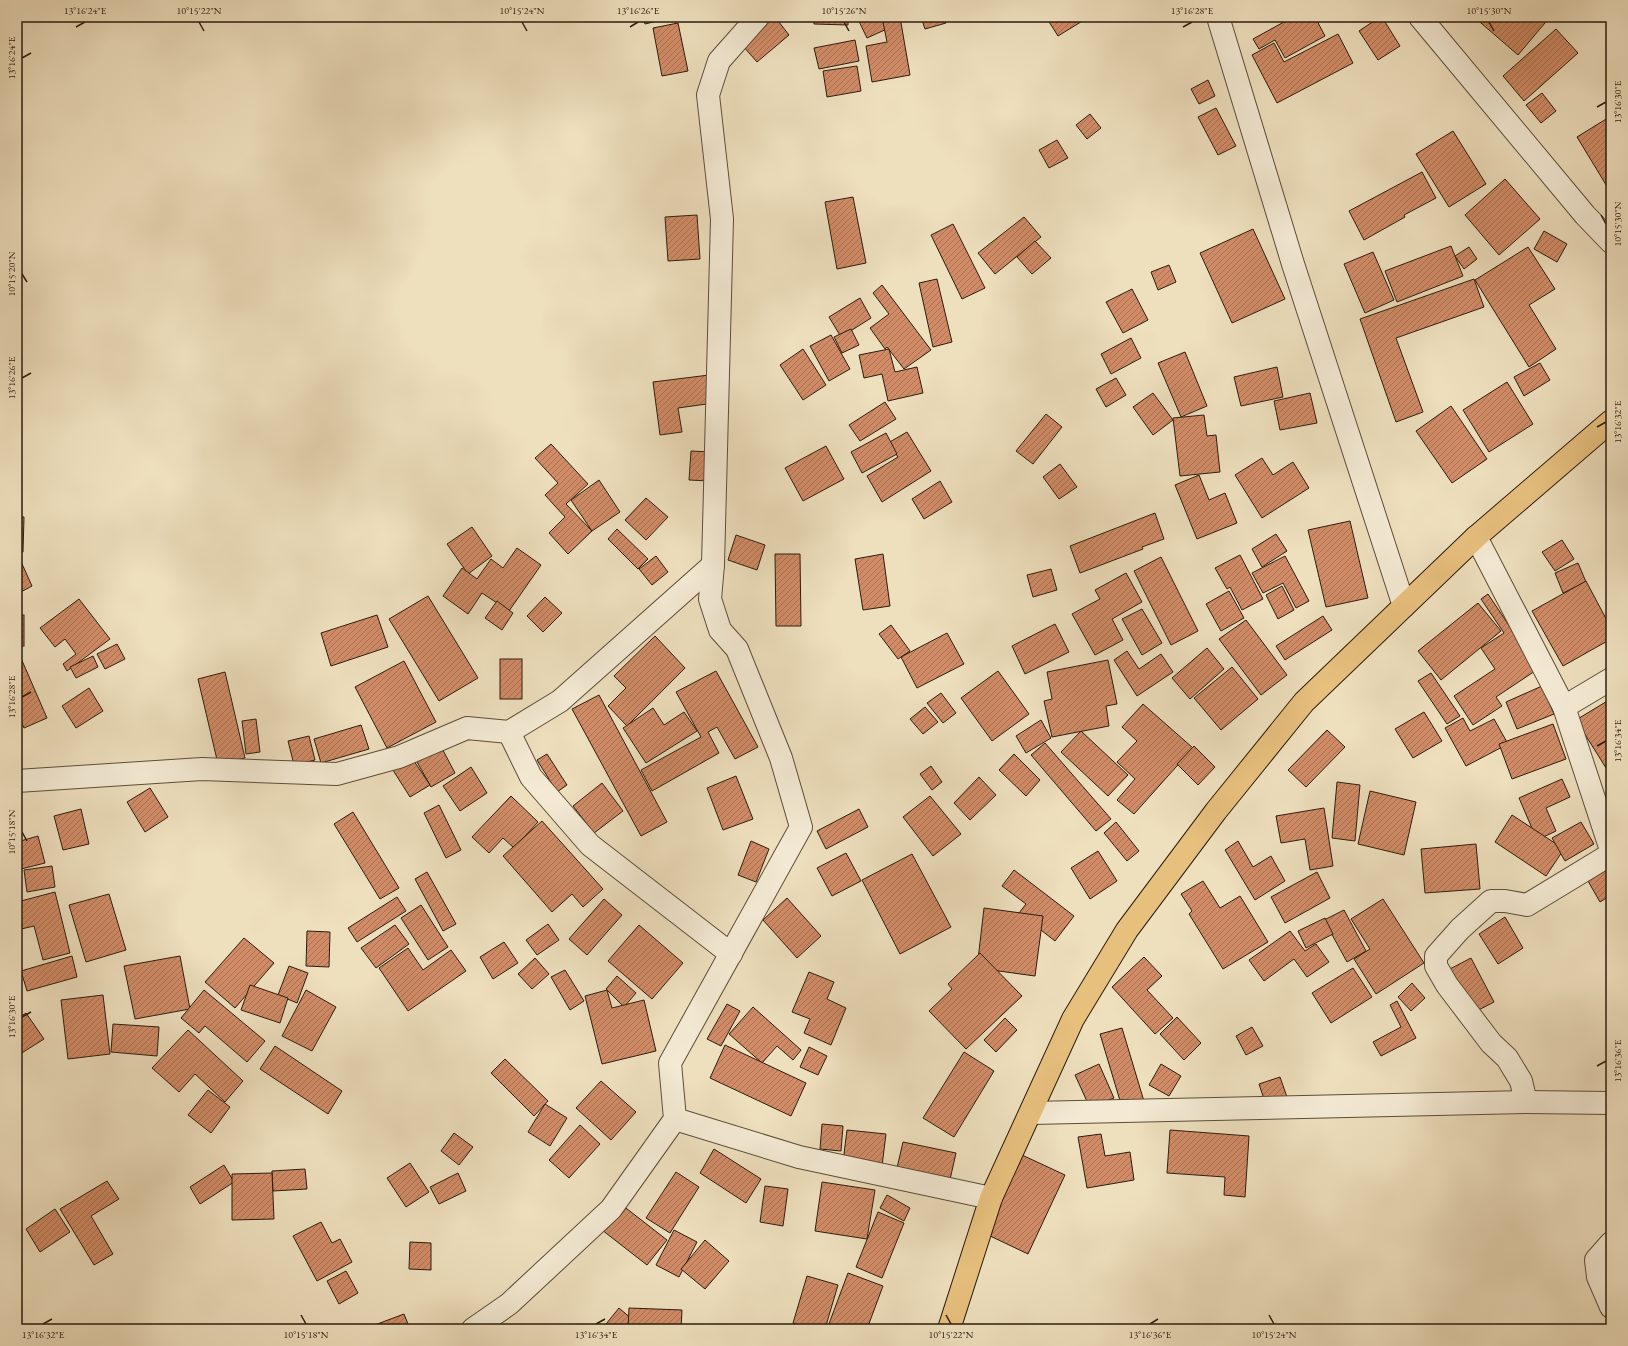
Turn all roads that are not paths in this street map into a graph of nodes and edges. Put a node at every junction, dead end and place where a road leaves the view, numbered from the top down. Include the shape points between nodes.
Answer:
1 (758, 17) edge
2 (1218, 17) edge
3 (1420, 17) edge
4 (1611, 242) edge
5 (1611, 421) edge
6 (1476, 537) junction
7 (713, 565) junction
8 (1404, 606) junction
9 (1611, 680) edge
10 (1564, 707) junction
11 (510, 732) junction
12 (17, 781) edge
13 (1611, 850) edge
14 (1611, 854) edge
15 (731, 954) junction
16 (1526, 1102) junction
17 (1611, 1103) edge
18 (1030, 1113) junction
19 (675, 1119) junction
20 (992, 1198) junction
21 (1611, 1243) edge
22 (1611, 1307) edge
23 (473, 1329) edge
24 (949, 1329) edge

1 - 7 street via 719,61 708,95 722,219
2 - 8 street via 1295,271
3 - 4 street via 1585,215
5 - 6 main road
6 - 8 main road
6 - 10 street
7 - 11 street via 560,700
7 - 15 street via 710,599 720,630 737,649 781,758 801,827
8 - 18 main road via 1304,702 1216,811 1127,930 1073,1019
9 - 10 street
10 - 13 street
11 - 12 street via 467,728 399,757 337,774 202,769
11 - 15 street via 531,777 590,845
14 - 16 street via 1527,905 1491,901 1460,929 1436,956 1436,966 1447,985 1491,1044 1507,1058 1521,1081
15 - 19 street via 670,1063
16 - 17 street
16 - 18 street
18 - 20 main road
19 - 20 street via 799,1158
19 - 23 street via 611,1209 509,1304
20 - 24 main road
21 - 22 street via 1596,1260 1598,1277

